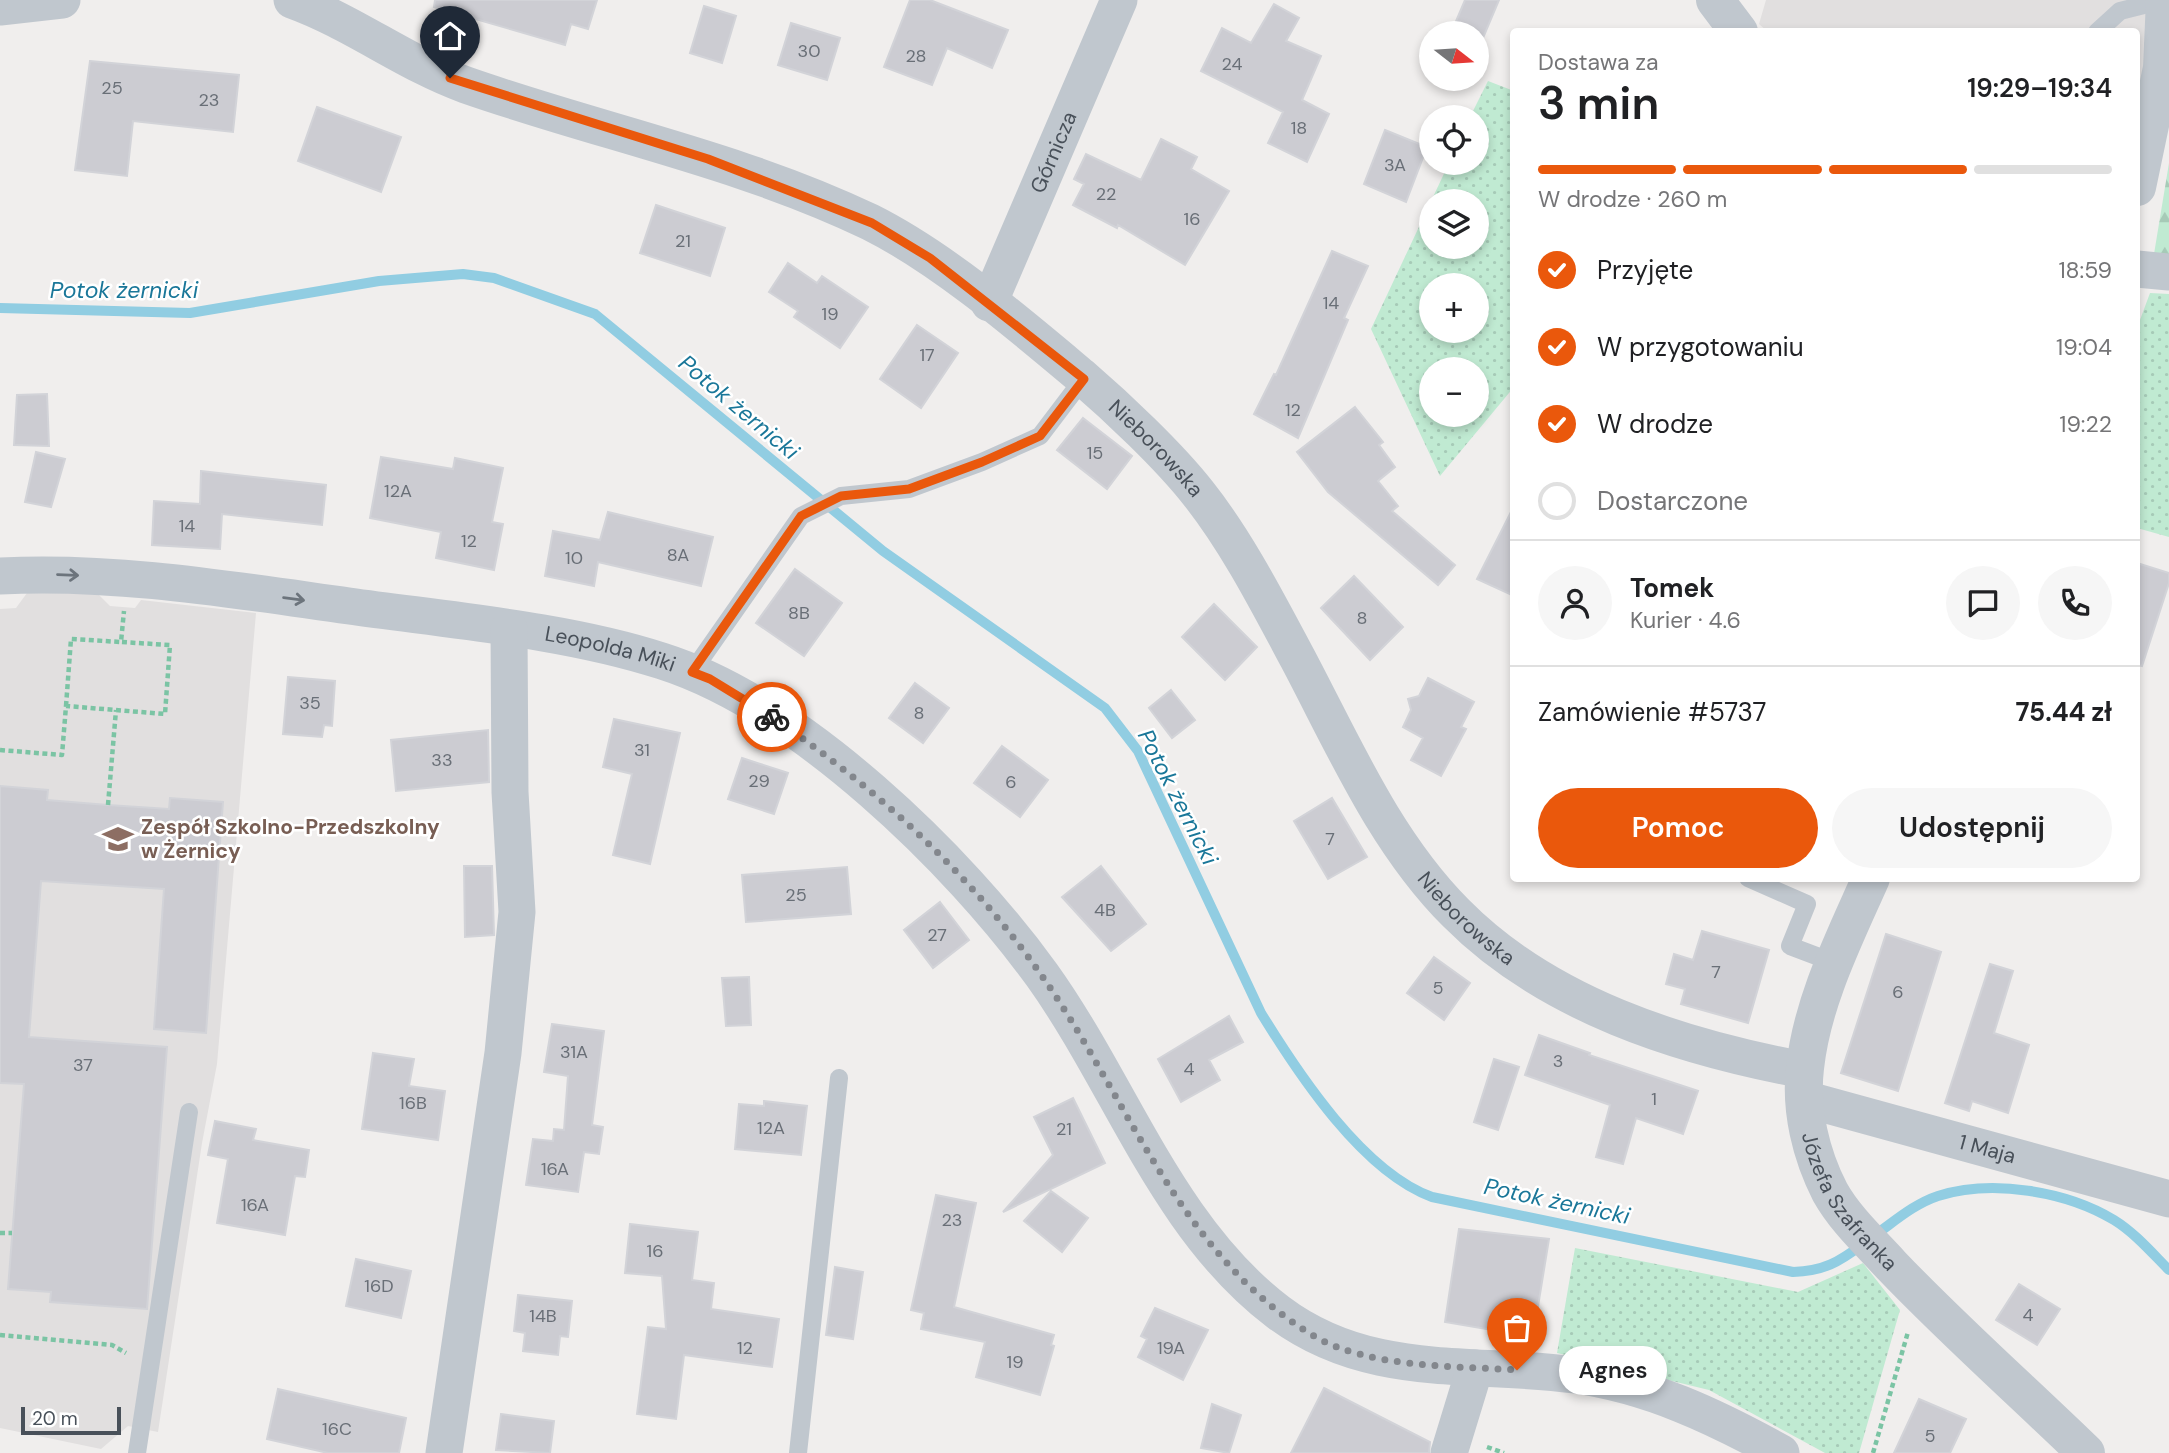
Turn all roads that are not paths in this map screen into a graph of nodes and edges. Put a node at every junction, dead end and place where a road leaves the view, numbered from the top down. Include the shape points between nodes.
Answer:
1 (62, 0) edge
2 (292, 0) edge
3 (1119, 0) edge
4 (2165, 0) edge
5 (0, 7) edge
6 (2101, 28) edge
7 (2140, 173) edge
8 (2140, 269) edge
9 (2169, 272) edge
10 (989, 303) junction
11 (1084, 379) junction
12 (0, 576) edge
13 (509, 629) junction
14 (692, 672) junction
15 (1757, 882) edge
16 (1869, 882) edge
17 (1835, 963) junction
18 (839, 1078) dead end
19 (1805, 1085) junction
20 (189, 1112) dead end
21 (2169, 1199) edge
22 (1475, 1367) junction
23 (137, 1453) edge
24 (444, 1453) edge
25 (798, 1453) edge
26 (1448, 1453) edge
27 (1781, 1453) edge
28 (2086, 1453) edge

1 - 5 street
2 - 10 street, Nieborowska via 468,85 708,159 834,206 905,242
3 - 10 street, Górnicza
4 - 6 lane via 2120,11
4 - 7 street via 2162,68
8 - 9 street
10 - 11 street, Nieborowska
11 - 14 lane via 1040,436 909,489 841,496 801,516
11 - 19 street, Nieborowska via 1186,478 1215,516 1381,814 1454,911 1518,965 1595,1008 1764,1062
12 -> 13 street, Leopolda Miki via 76,575 186,586
13 - 14 street, Leopolda Miki via 607,647
13 - 24 street via 510,792 517,912 503,1053
14 - 22 street, Leopolda Miki via 761,710 844,768 974,890 1042,975 1181,1203 1250,1288 1287,1318 1332,1345 1400,1361
15 - 17 lane via 1807,904 1790,946
16 - 17 street, Józefa Szafranka
17 - 19 street, Józefa Szafranka via 1811,1031
18 - 25 lane
19 - 21 street, 1 Maja
19 - 28 street, Józefa Szafranka via 1808,1134 1818,1163 1831,1193 1853,1223 1919,1294
20 - 23 lane
22 - 26 street
22 - 27 street, Leopolda Miki via 1576,1375 1639,1390 1697,1409

